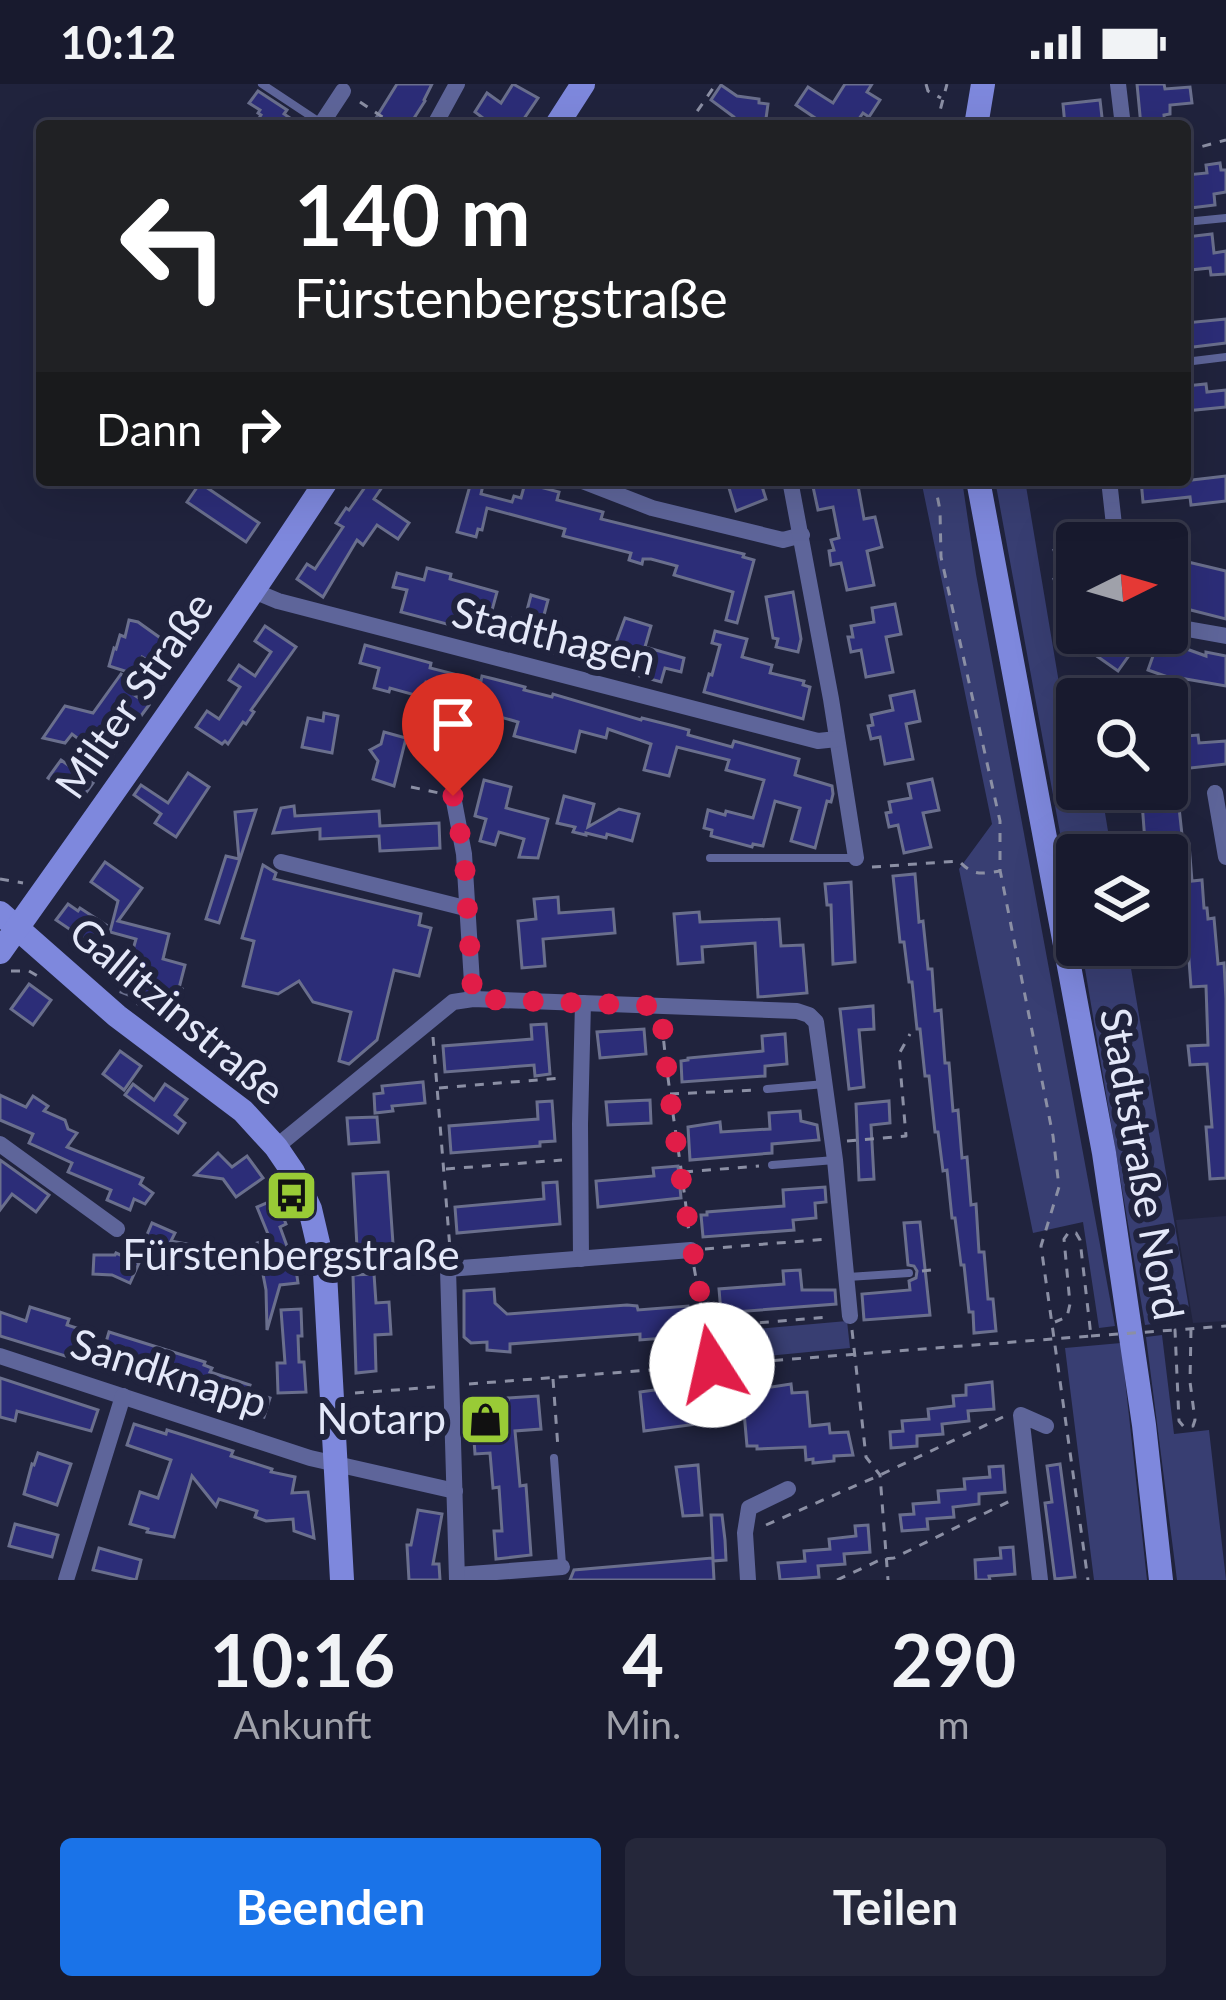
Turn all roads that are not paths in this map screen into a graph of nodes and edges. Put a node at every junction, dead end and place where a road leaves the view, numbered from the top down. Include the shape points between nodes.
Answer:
1 (262, 84) edge
2 (457, 84) edge
3 (583, 84) edge
4 (982, 84) edge
5 (1118, 84) edge
6 (343, 91) road end
7 (314, 120) edge
8 (324, 120) edge
9 (437, 120) edge
10 (560, 120) edge
11 (977, 120) edge
12 (1122, 120) edge
13 (1226, 218) edge
14 (1191, 221) edge
15 (1226, 357) edge
16 (1191, 361) edge
17 (323, 486) edge
18 (595, 486) edge
19 (791, 486) edge
20 (979, 486) edge
21 (1110, 486) edge
22 (1113, 522) edge
23 (802, 536) junction
24 (254, 591) junction
25 (1188, 629) edge
26 (1226, 636) edge
27 (837, 739) junction
28 (1215, 793) dead end
29 (453, 796) road end
30 (1226, 857) edge
31 (710, 858) dead end
32 (856, 858) joint
33 (281, 862) dead end
34 (469, 909) junction
35 (9, 920) edge
36 (0, 952) edge
37 (473, 999) junction
38 (583, 1004) junction
39 (826, 1084) junction
40 (766, 1089) road end
41 (0, 1144) edge
42 (276, 1147) junction
43 (834, 1151) junction
44 (772, 1166) road end
45 (117, 1229) dead end
46 (691, 1250) road end
47 (581, 1259) junction
48 (909, 1273) road end
49 (846, 1276) junction
50 (850, 1316) road end
51 (0, 1356) edge
52 (114, 1393) junction
53 (1046, 1426) dead end
54 (554, 1458) road end
55 (335, 1465) junction
56 (788, 1489) dead end
57 (455, 1491) junction
58 (562, 1567) joint
59 (457, 1578) edge
60 (66, 1580) edge
61 (342, 1580) edge
62 (748, 1580) edge
63 (1040, 1580) edge
64 (1161, 1580) edge

1 - 7 lane
2 - 9 street
3 - 10 street
4 - 11 street
5 - 12 street
6 - 8 street
13 - 14 lane
15 - 16 lane
17 - 24 street, Milter Straße
18 - 23 street via 783,540
19 - 23 street
20 - 64 street, Stadtstraße Nord via 1104,1153
21 - 22 street
23 - 27 street
24 - 27 street, Stadthagen via 818,741
24 - 35 street, Milter Straße
25 - 26 street
27 - 32 street
28 - 30 street
29 - 34 street
31 - 32 lane
33 - 34 street
34 - 37 street
35 - 36 street, Milter Straße
35 - 42 street, Gallitzinstraße via 103,1005 243,1111
37 - 38 street
37 - 42 street via 428,1019
38 - 39 street via 797,1011 816,1022
38 - 47 street
39 - 40 lane
39 - 43 street
41 - 45 street
42 - 55 street, Gallitzinstraße via 319,1239
43 - 44 lane
43 - 49 street
46 - 47 street
47 - 57 street via 448,1269
48 - 49 lane
49 - 50 street
51 - 52 street, Sandknapp
52 - 55 street, Sandknapp
52 - 60 street
53 - 63 street via 1022,1415
54 - 58 lane
55 - 57 street, Sandknapp
55 - 61 street, Gallitzinstraße
56 - 62 street via 749,1508
57 - 59 street
58 - 59 street

